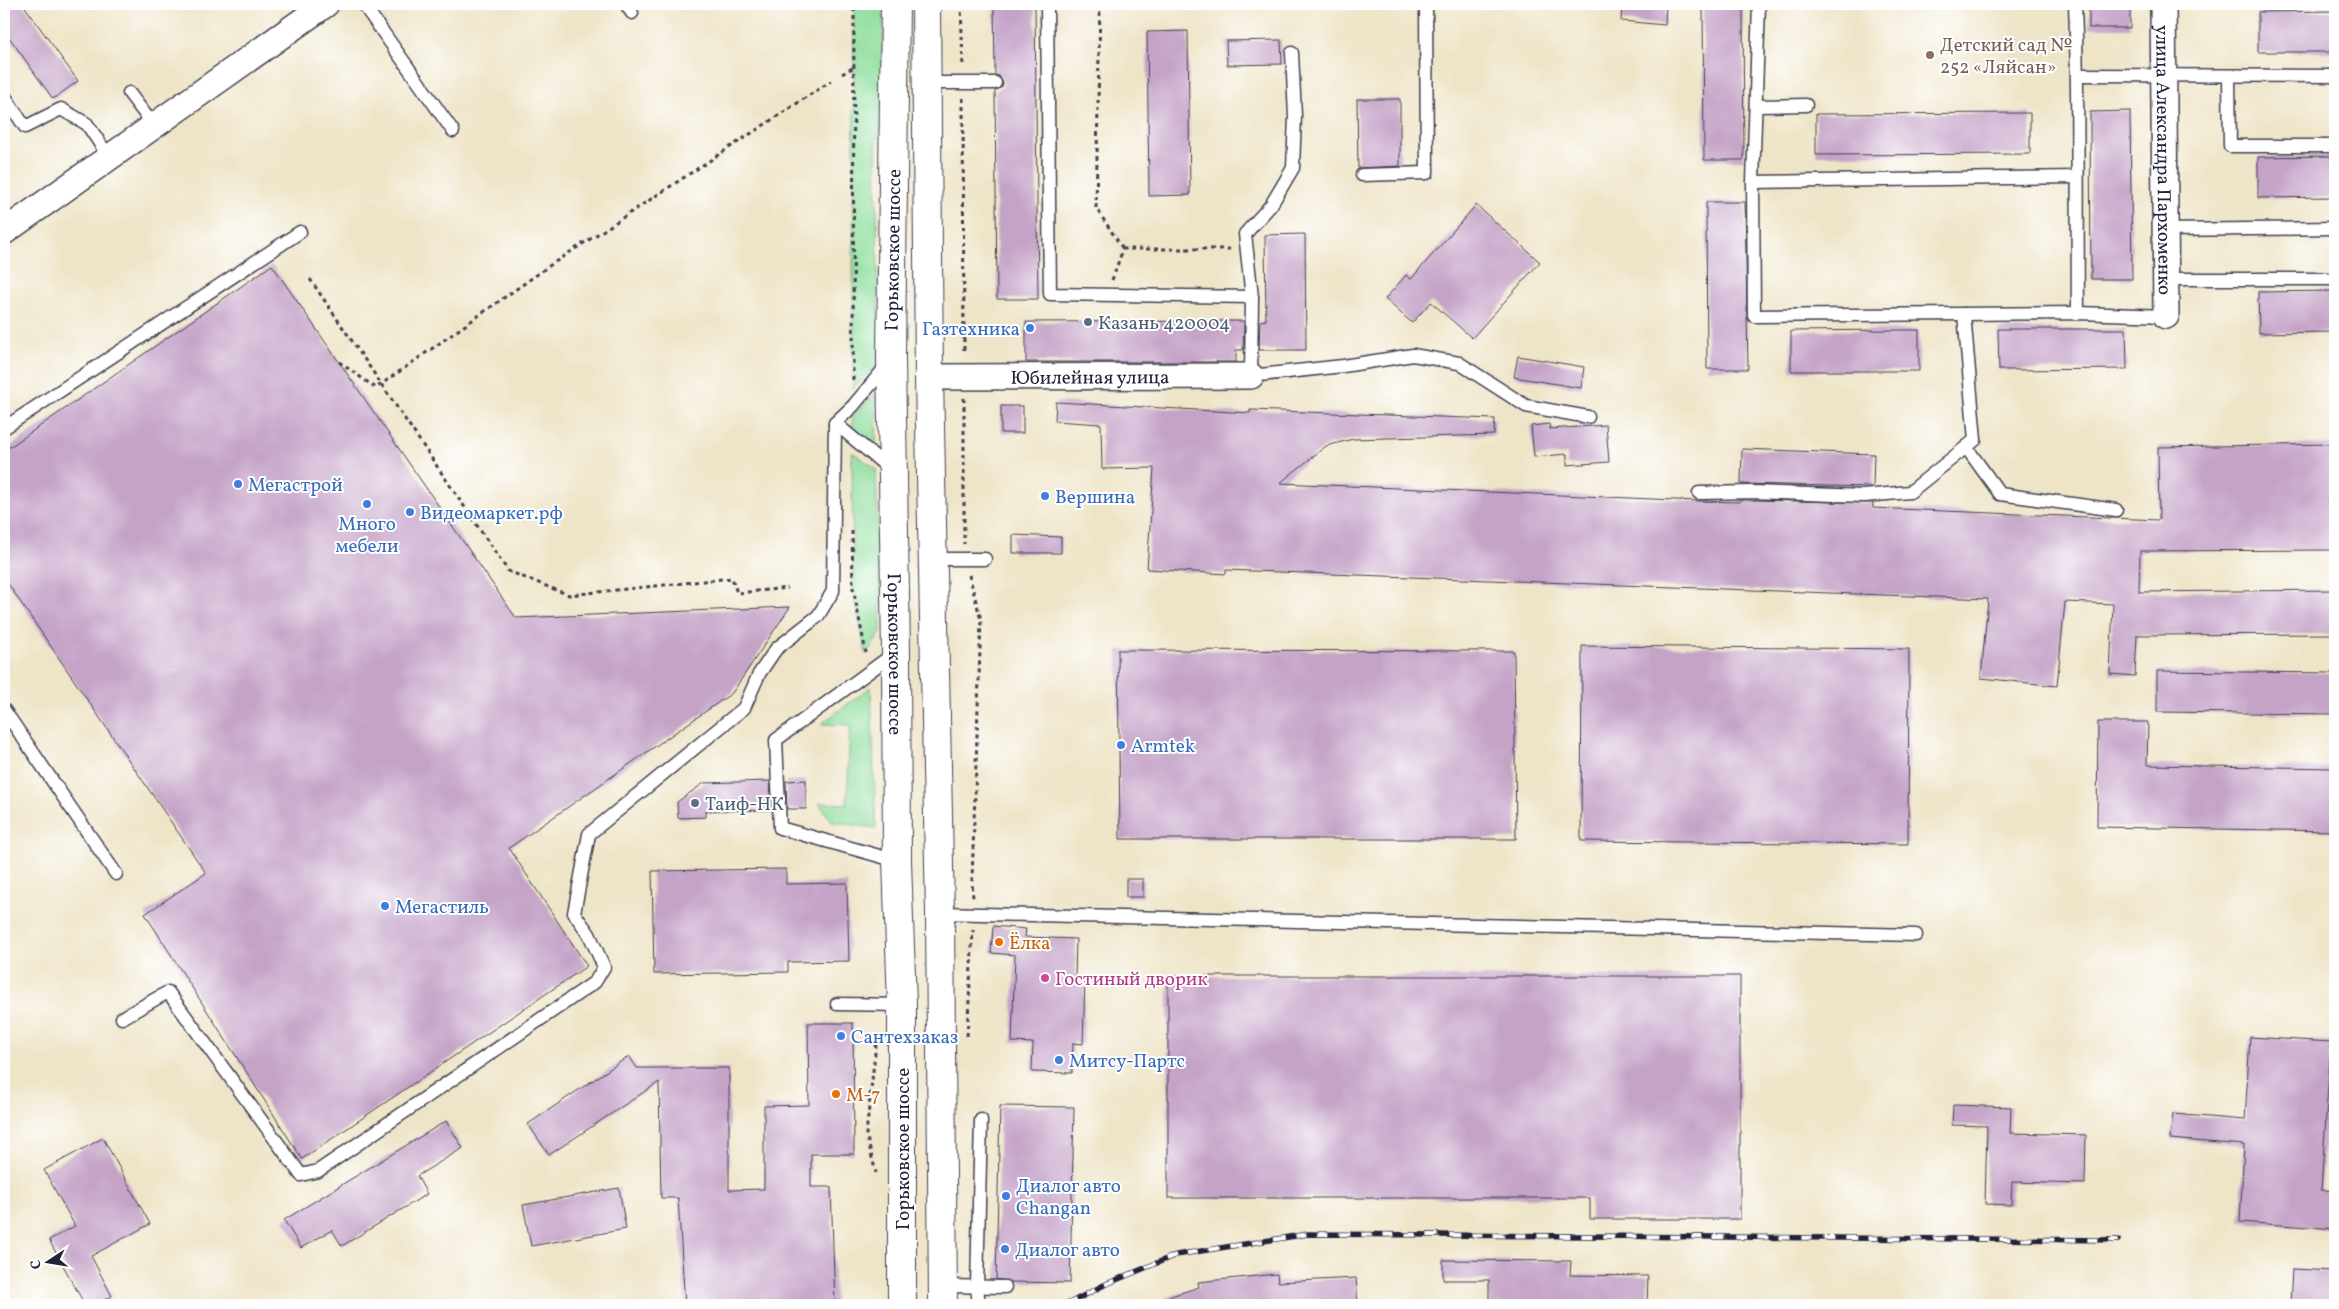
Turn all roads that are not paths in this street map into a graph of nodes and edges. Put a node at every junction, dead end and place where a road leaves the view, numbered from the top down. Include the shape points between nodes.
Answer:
1 (326, 4) edge
2 (364, 4) edge
3 (895, 4) edge
4 (926, 4) edge
5 (1047, 4) edge
6 (1426, 4) edge
7 (1759, 4) edge
8 (2075, 4) edge
9 (2163, 4) edge
10 (1292, 53) dead end
11 (2078, 75) junction
12 (2335, 76) edge
13 (2165, 77) junction
14 (2229, 77) junction
15 (928, 83) junction
16 (995, 83) dead end
17 (129, 93) dead end
18 (4, 95) edge
19 (1756, 106) junction
20 (1806, 106) dead end
21 (154, 126) junction
22 (453, 131) dead end
23 (2335, 146) edge
24 (109, 157) junction
25 (1362, 175) dead end
26 (2076, 177) junction
27 (1753, 182) junction
28 (2335, 228) edge
29 (2164, 230) junction
30 (4, 232) edge
31 (300, 232) dead end
32 (2164, 279) junction
33 (2335, 279) edge
34 (1252, 297) junction
35 (2078, 313) junction
36 (1964, 314) junction
37 (2166, 316) joint
38 (891, 360) junction
39 (1251, 376) junction
40 (929, 377) junction
41 (1588, 416) dead end
42 (835, 423) junction
43 (4, 428) edge
44 (1966, 447) junction
45 (892, 471) junction
46 (1699, 493) dead end
47 (2116, 510) dead end
48 (985, 559) dead end
49 (932, 560) junction
50 (896, 652) junction
51 (4, 710) edge
52 (896, 862) junction
53 (116, 874) dead end
54 (940, 912) junction
55 (1916, 935) dead end
56 (837, 1004) dead end
57 (902, 1005) junction
58 (122, 1018) dead end
59 (981, 1120) dead end
60 (977, 1287) junction
61 (1006, 1287) dead end
62 (943, 1296) edge
63 (902, 1305) edge
64 (979, 1305) edge

1 - 21 street
2 - 22 lane
3 - 38 main road, Горьковское шоссе
4 - 15 main road, Горьковское шоссе
5 - 34 lane via 1042,82 1050,294
6 - 25 lane via 1427,173
7 - 19 lane
8 - 11 lane
9 - 13 street, улица Александра Пархоменко
10 - 34 lane via 1293,168 1271,205 1245,234
11 - 13 lane
11 - 26 lane
12 - 14 lane
13 - 14 lane
13 - 29 street, улица Александра Пархоменко
14 - 23 lane via 2230,146
15 - 16 lane
15 - 40 main road, Горьковское шоссе
17 - 21 lane
18 - 24 lane via 25,127 61,108 87,124
19 - 20 lane
19 - 27 lane
21 - 24 street
24 - 30 street
26 - 27 lane
26 - 35 lane
27 - 36 lane via 1754,316
28 - 29 lane
29 - 32 street, улица Александра Пархоменко
31 - 43 lane
32 - 33 lane
32 - 37 street, улица Александра Пархоменко
34 - 39 lane
35 - 36 lane
35 - 37 lane
36 - 44 lane via 1975,440
38 - 42 lane
38 - 45 main road, Горьковское шоссе
39 - 40 street, Юбилейная улица
39 - 41 lane via 1413,355 1459,363 1526,406
40 - 49 main road, Горьковское шоссе
42 - 45 lane
42 - 58 lane via 833,591 818,616 776,648 759,674 744,708 589,834 574,913 589,934 604,967 596,982 318,1171 302,1175 168,992
44 - 46 lane via 1910,492 1864,496
44 - 47 lane via 2000,494
45 - 50 main road, Горьковское шоссе
48 - 49 lane
49 - 54 main road, Горьковское шоссе
50 - 52 main road, Горьковское шоссе
50 - 52 lane via 776,740 780,828
51 - 53 lane
52 - 57 main road, Горьковское шоссе
54 - 55 lane
54 - 62 main road, Горьковское шоссе
56 - 57 lane
57 - 63 main road, Горьковское шоссе
59 - 60 lane
60 - 61 lane
60 - 62 lane
60 - 64 lane

